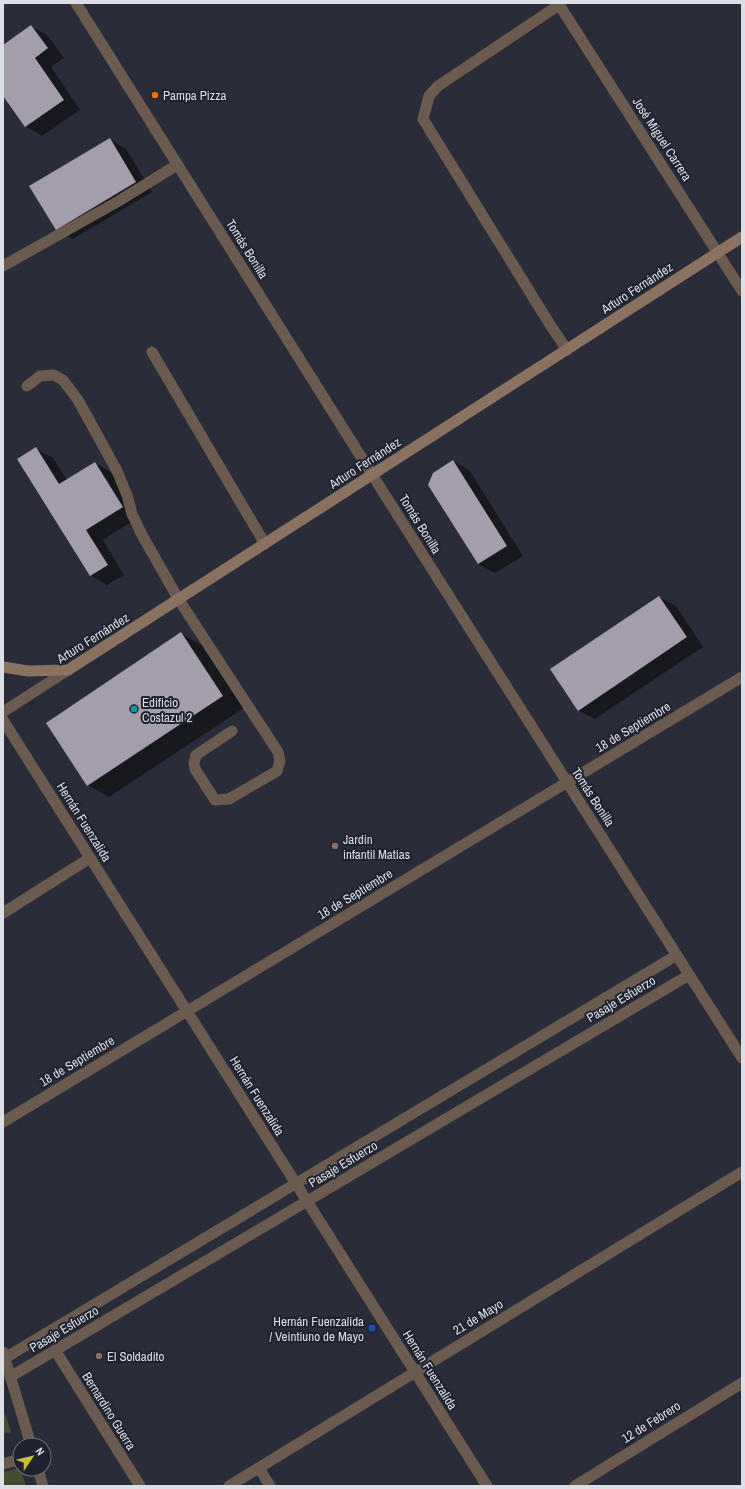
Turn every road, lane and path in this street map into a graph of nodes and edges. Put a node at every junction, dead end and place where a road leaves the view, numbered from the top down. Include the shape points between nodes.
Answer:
1 (76, 3) edge
2 (559, 4) edge
3 (177, 165) junction
4 (742, 237) edge
5 (718, 253) junction
6 (3, 266) edge
7 (742, 291) edge
8 (567, 350) junction
9 (152, 352) dead end
10 (27, 386) dead end
11 (372, 475) junction
12 (265, 544) junction
13 (179, 600) junction
14 (3, 667) edge
15 (68, 670) junction
16 (742, 677) edge
17 (3, 712) edge
18 (3, 720) edge
19 (232, 730) dead end
20 (567, 782) junction
21 (90, 858) junction
22 (3, 913) edge
23 (677, 955) junction
24 (689, 975) junction
25 (187, 1012) junction
26 (742, 1058) edge
27 (3, 1122) edge
28 (742, 1172) edge
29 (296, 1184) junction
30 (307, 1201) junction
31 (55, 1350) junction
32 (4, 1355) edge
33 (415, 1372) junction
34 (10, 1377) junction
35 (742, 1383) edge
36 (29, 1437) edge
37 (259, 1468) junction
38 (140, 1486) edge
39 (229, 1486) edge
40 (270, 1486) edge
41 (486, 1486) edge
42 (575, 1486) edge

1 - 3 street, Tomás Bonilla
2 - 5 street, José Miguel Carrera
2 - 8 street via 438,86 429,96 422,119
3 - 6 street
3 - 11 street, Tomás Bonilla
4 - 5 main road, Arturo Fernández
5 - 7 street, José Miguel Carrera
5 - 8 main road, Arturo Fernández
8 - 11 main road, Arturo Fernández
9 - 12 street
10 - 13 street via 40,376 54,375 63,380 78,400 117,471 142,535
11 - 12 main road, Arturo Fernández
11 - 20 street, Tomás Bonilla
12 - 13 main road, Arturo Fernández
13 - 15 main road, Arturo Fernández
13 - 19 street via 278,752 280,761 277,771 230,799 215,800 194,763 196,755
14 - 15 main road via 48,672
15 - 17 street, Arturo Fernández
16 - 20 street, 18 de Septiembre
18 - 21 street, Hernán Fuenzalida
20 - 23 street, Tomás Bonilla
20 - 25 street, 18 de Septiembre
21 - 22 street
21 - 25 street, Hernán Fuenzalida
23 - 24 street, Tomás Bonilla
23 - 29 street, Pasaje Esfuerzo
24 - 26 street, Tomás Bonilla
24 - 30 street, Pasaje Esfuerzo
25 - 27 street, 18 de Septiembre
25 - 29 street, Hernán Fuenzalida
28 - 33 street, 21 de Mayo
29 - 30 street, Hernán Fuenzalida
29 - 32 street, Pasaje Esfuerzo
30 - 31 street, Pasaje Esfuerzo
30 - 33 street, Hernán Fuenzalida
31 - 34 street, Pasaje Esfuerzo
31 - 38 street, Bernardino Guerra
32 - 34 street
33 - 37 street, 21 de Mayo
33 - 41 street, Hernán Fuenzalida
34 - 36 street
35 - 42 street, 12 de Febrero
37 - 39 street, 21 de Mayo
37 - 40 street

